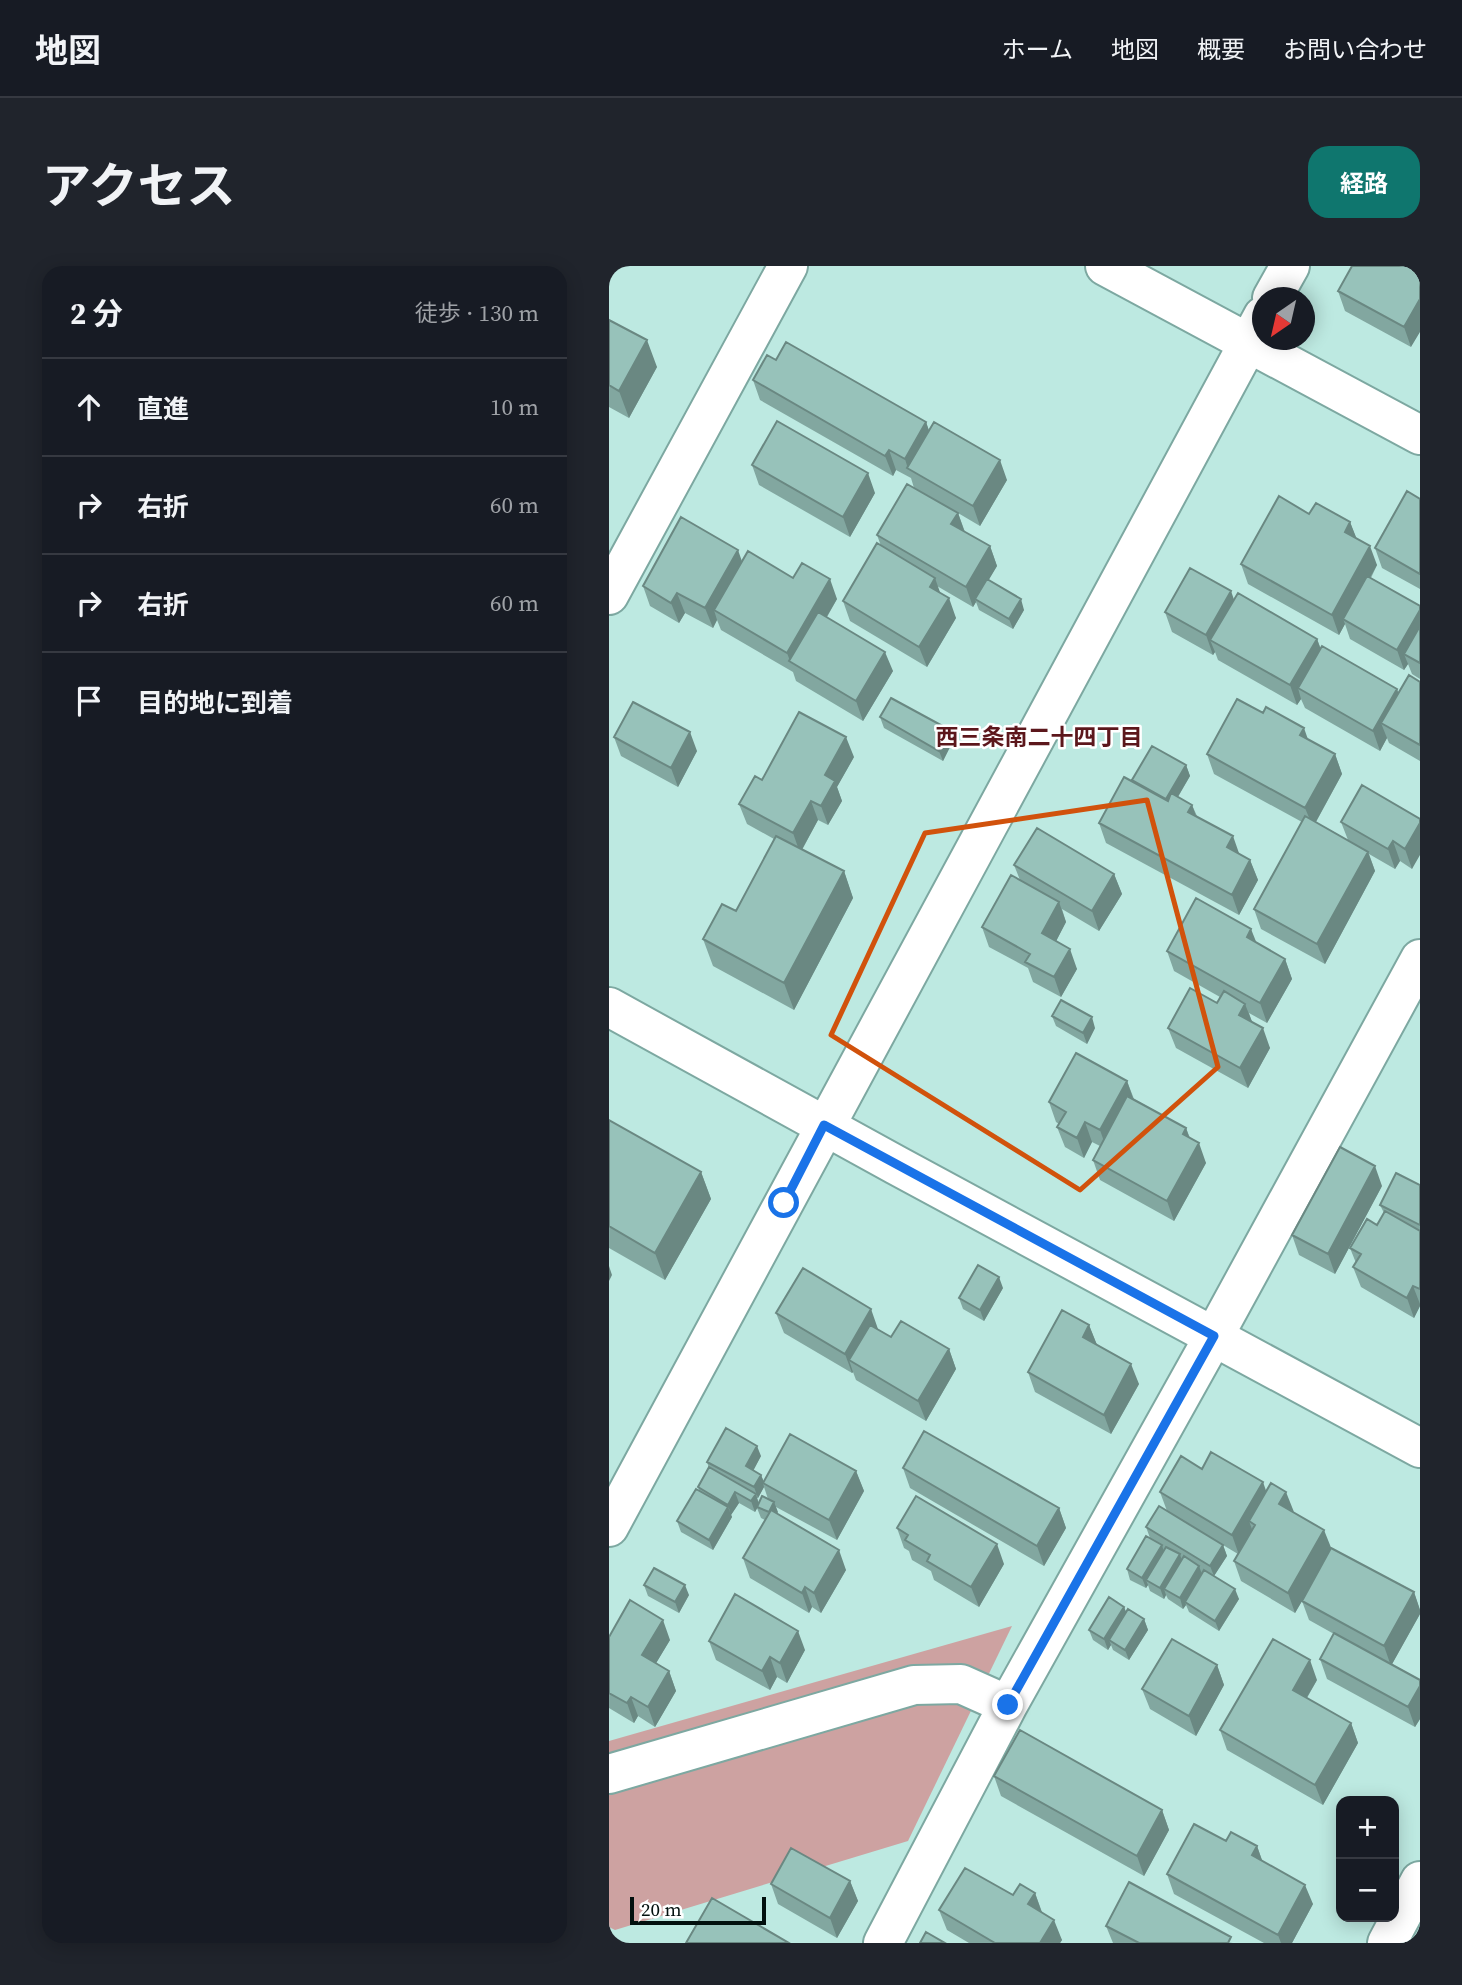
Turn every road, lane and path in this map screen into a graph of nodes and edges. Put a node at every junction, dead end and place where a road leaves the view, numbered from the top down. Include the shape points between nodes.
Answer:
1 (1105, 266) edge
2 (1290, 266) edge
3 (777, 270) edge
4 (1278, 287) edge
5 (1252, 328) edge
6 (1252, 335) edge
7 (1288, 350) edge
8 (1420, 435) edge
9 (609, 596) edge
10 (1420, 959) edge
11 (609, 1007) edge
12 (824, 1125) junction
13 (1214, 1336) junction
14 (1420, 1448) edge
15 (609, 1527) edge
16 (1008, 1705) junction
17 (609, 1774) edge
18 (1420, 1881) edge
19 (883, 1943) edge
20 (1387, 1943) edge

1 - 5 street
2 - 4 street
3 - 9 street
6 - 12 street
7 - 8 street
10 - 13 street
11 - 12 street
12 - 13 street
12 - 15 street
13 - 14 street
13 - 16 street
16 - 17 street via 961,1684 914,1685
16 - 19 street
18 - 20 street

